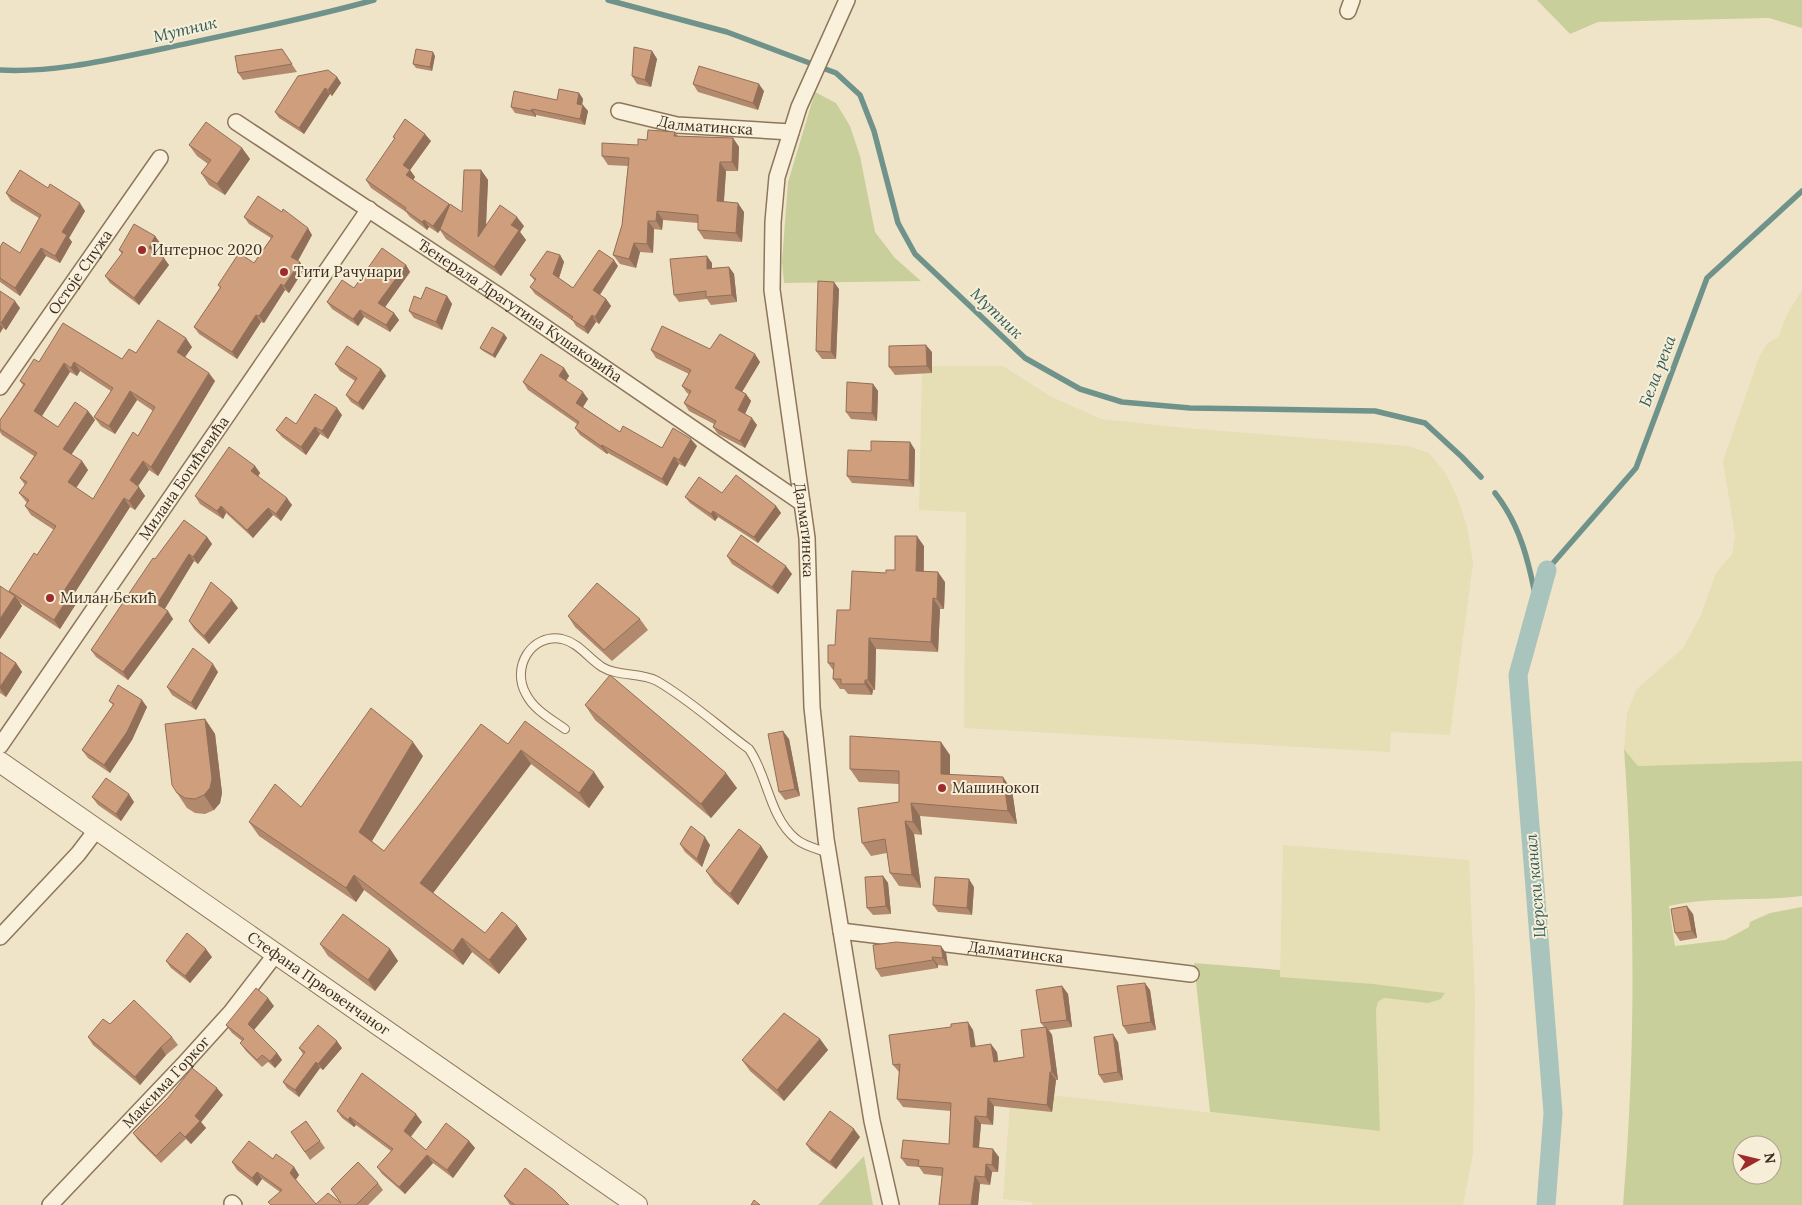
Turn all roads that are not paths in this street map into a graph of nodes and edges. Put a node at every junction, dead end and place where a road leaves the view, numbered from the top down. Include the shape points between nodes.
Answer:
1 (846, 0) edge
2 (619, 111) dead end
3 (236, 122) dead end
4 (791, 132) junction
5 (160, 158) dead end
6 (369, 210) junction
7 (0, 387) edge
8 (802, 503) junction
9 (565, 729) dead end
10 (0, 746) edge
11 (0, 762) edge
12 (97, 829) junction
13 (828, 853) junction
14 (841, 931) junction
15 (0, 937) edge
16 (275, 955) junction
17 (1191, 974) dead end
18 (50, 1205) edge
19 (637, 1205) edge
20 (891, 1205) edge

1 - 4 street, Далматинска via 808,84
2 - 4 street, Далматинска via 677,125
3 - 6 street, Ђенерала Драгутина Кушаковића
4 - 8 street, Далматинска via 777,177 772,290
5 - 7 street, Остоје Спужа
6 - 8 street, Ђенерала Драгутина Кушаковића
6 - 10 street, Милана Богићевића
8 - 13 street, Далматинска via 807,538 812,707
9 - 13 lane via 537,709 521,684 520,670 528,652 537,642 561,639 574,644 604,668 656,680 749,749 758,763 780,821 796,840
11 - 12 street, Стефана Првовенчаног
12 - 15 street via 78,854
12 - 16 street, Стефана Првовенчаног
13 - 14 street, Далматинска
14 - 17 street, Далматинска
14 - 20 street, Далматинска via 872,1121
16 - 18 street, Максима Горког via 189,1059
16 - 19 street, Стефана Првовенчаног

